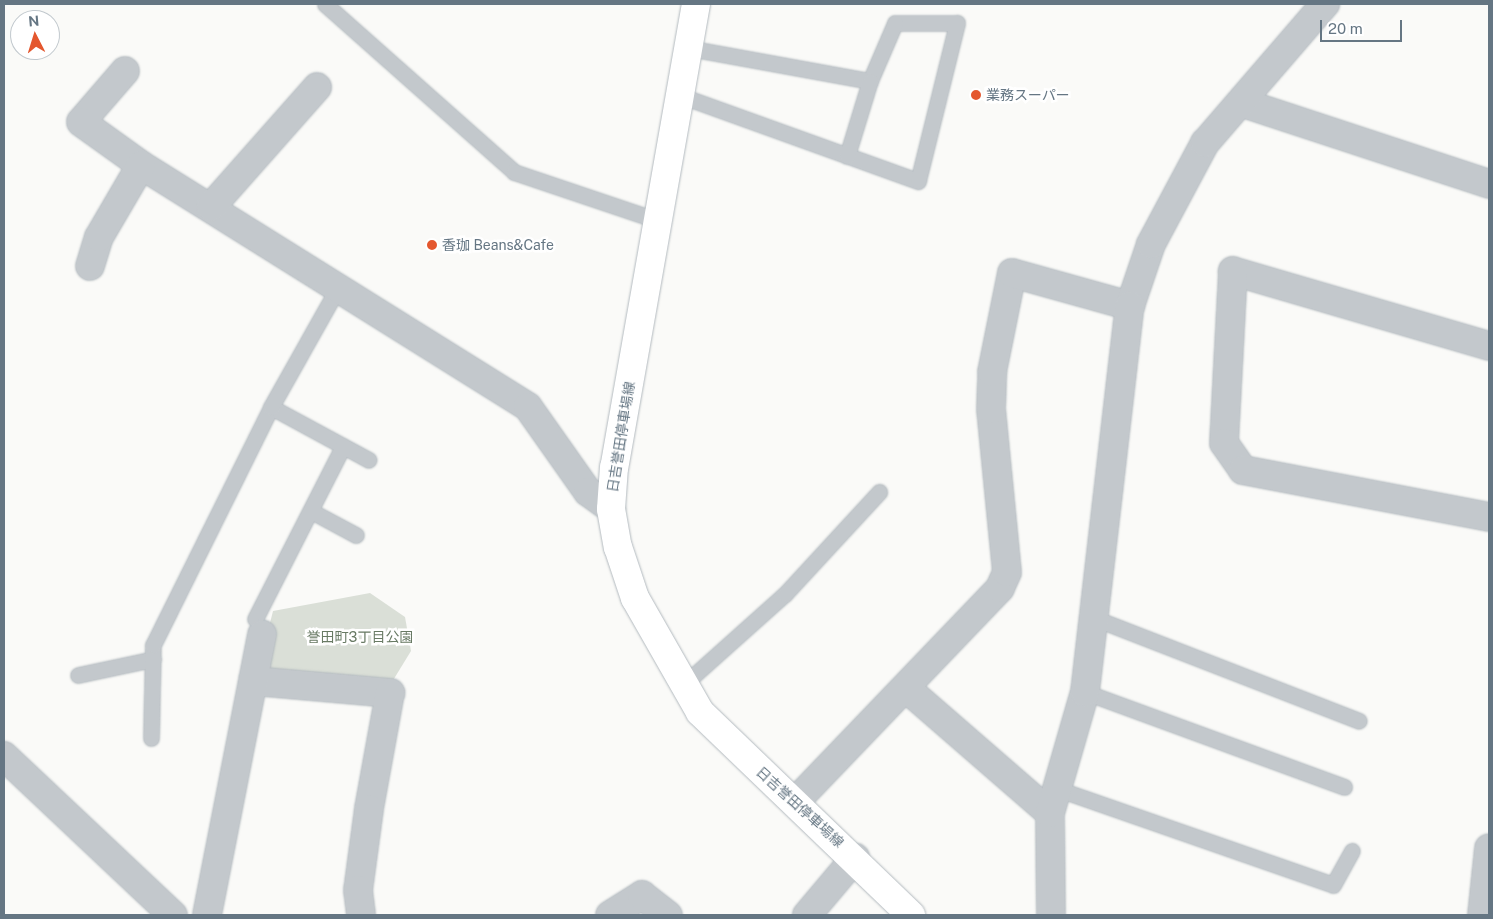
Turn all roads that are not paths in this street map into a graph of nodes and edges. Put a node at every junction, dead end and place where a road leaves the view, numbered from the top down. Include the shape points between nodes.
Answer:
1 (325, 4) edge
2 (696, 4) edge
3 (1325, 4) edge
4 (688, 48) junction
5 (125, 71) dead end
6 (870, 81) junction
7 (317, 87) dead end
8 (679, 96) junction
9 (1243, 103) junction
10 (846, 156) junction
11 (141, 165) junction
12 (1489, 184) edge
13 (211, 207) junction
14 (658, 220) junction
15 (90, 266) dead end
16 (339, 286) junction
17 (1130, 306) junction
18 (1489, 346) edge
19 (271, 407) junction
20 (343, 446) junction
21 (369, 460) dead end
22 (879, 492) dead end
23 (611, 509) junction
24 (310, 510) junction
25 (1489, 517) edge
26 (356, 535) dead end
27 (1094, 618) junction
28 (258, 626) joint
29 (153, 659) junction
30 (78, 675) dead end
31 (252, 681) junction
32 (682, 686) junction
33 (906, 688) junction
34 (1085, 692) junction
35 (1360, 721) dead end
36 (151, 738) dead end
37 (4, 756) edge
38 (1344, 787) dead end
39 (1052, 801) junction
40 (796, 802) junction
41 (1489, 848) edge
42 (1352, 851) dead end
43 (855, 858) junction
44 (173, 915) edge
45 (206, 915) edge
46 (361, 915) edge
47 (610, 915) edge
48 (668, 915) edge
49 (807, 915) edge
50 (911, 915) edge
51 (1051, 915) edge
52 (1482, 915) edge

1 - 14 lane via 514,172
2 - 4 main road, 日吉誉田停車場線
3 - 9 street
4 - 6 lane
4 - 8 main road, 日吉誉田停車場線
5 - 11 street via 81,122
6 - 10 lane
6 - 10 lane via 896,22 957,23 918,181
7 - 13 street
8 - 10 lane
8 - 14 main road, 日吉誉田停車場線
9 - 12 street
9 - 17 street via 1205,143 1175,196 1152,244
11 - 13 street
11 - 15 street via 99,237
13 - 16 street
14 - 23 main road, 日吉誉田停車場線
16 - 19 lane
16 - 23 street via 528,407 588,492
17 - 27 street
17 - 33 street via 1012,273 992,372 991,409 1007,572 1000,588
18 - 25 street via 1233,271 1224,443 1243,470
19 - 20 lane
19 - 29 lane via 153,645
20 - 21 lane
20 - 24 lane
22 - 32 lane via 785,594
23 - 32 main road, 日吉誉田停車場線 via 635,598
24 - 26 lane
24 - 28 lane
27 - 34 street
27 - 35 lane
28 - 31 street
29 - 30 lane
29 - 36 lane
31 - 45 street
31 - 46 street via 390,693 358,890
32 - 40 main road, 日吉誉田停車場線 via 731,745
33 - 39 street
33 - 40 street
34 - 38 lane
34 - 39 street
37 - 44 street
39 - 42 lane via 1334,885
39 - 51 street
40 - 43 main road, 日吉誉田停車場線
41 - 52 street
43 - 49 street
43 - 50 main road, 日吉誉田停車場線
47 - 48 street via 642,895

